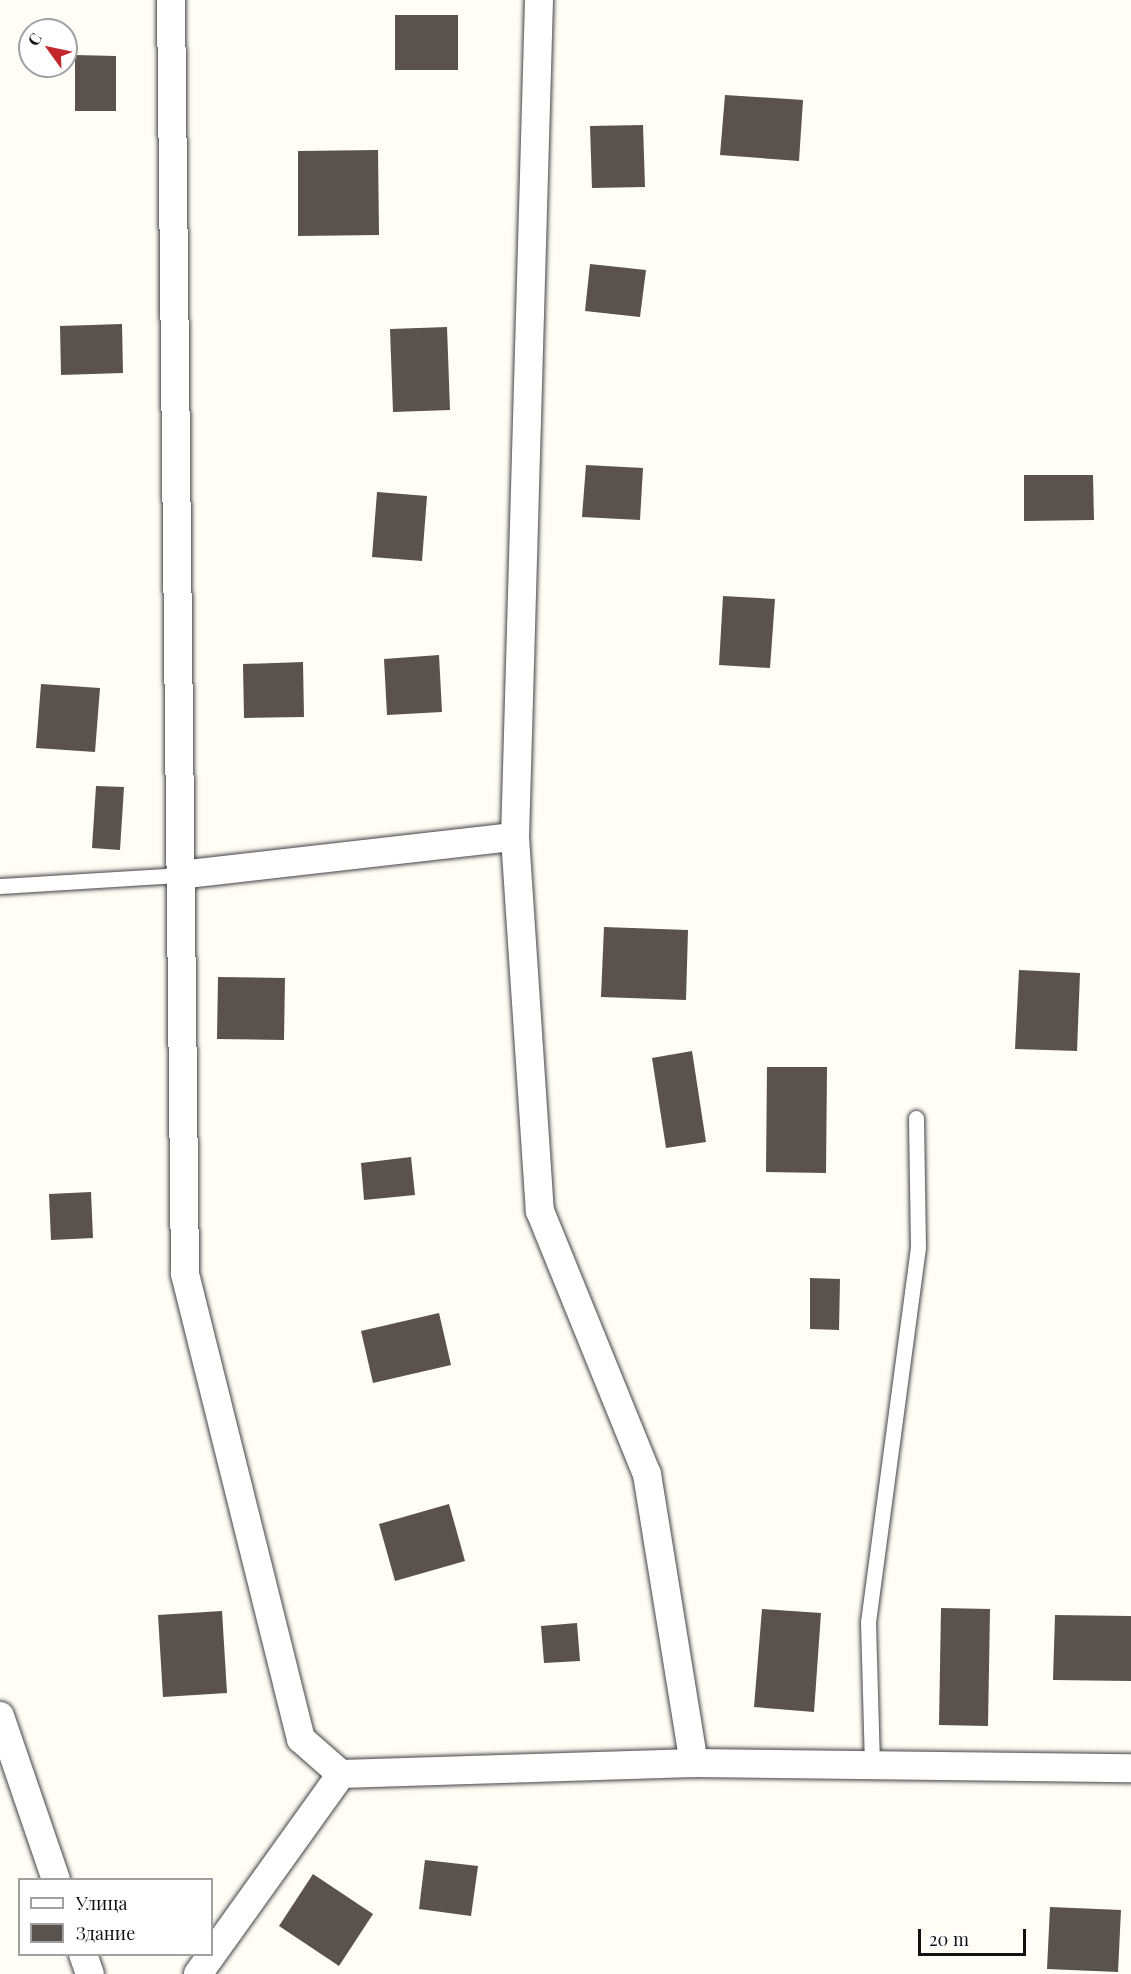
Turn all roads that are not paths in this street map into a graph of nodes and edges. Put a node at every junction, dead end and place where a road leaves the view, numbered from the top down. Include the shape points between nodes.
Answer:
1 (171, 0) edge
2 (539, 0) edge
3 (515, 837) junction
4 (179, 875) junction
5 (0, 886) edge
6 (916, 1118) dead end
7 (0, 1716) edge
8 (694, 1763) junction
9 (872, 1765) junction
10 (1131, 1768) edge
11 (341, 1774) junction
12 (55, 1878) edge
13 (213, 1953) edge
14 (84, 1956) edge
15 (211, 1956) edge
16 (90, 1974) edge
17 (198, 1974) edge

1 - 4 street
2 - 3 street
3 - 4 street
3 - 8 street via 540,1211 646,1474
4 - 5 lane
4 - 11 street via 185,1274 301,1738
6 - 9 lane via 918,1247 868,1622
7 - 12 street
8 - 9 street
8 - 11 street
9 - 10 street
11 - 13 street
14 - 16 street
15 - 17 street

